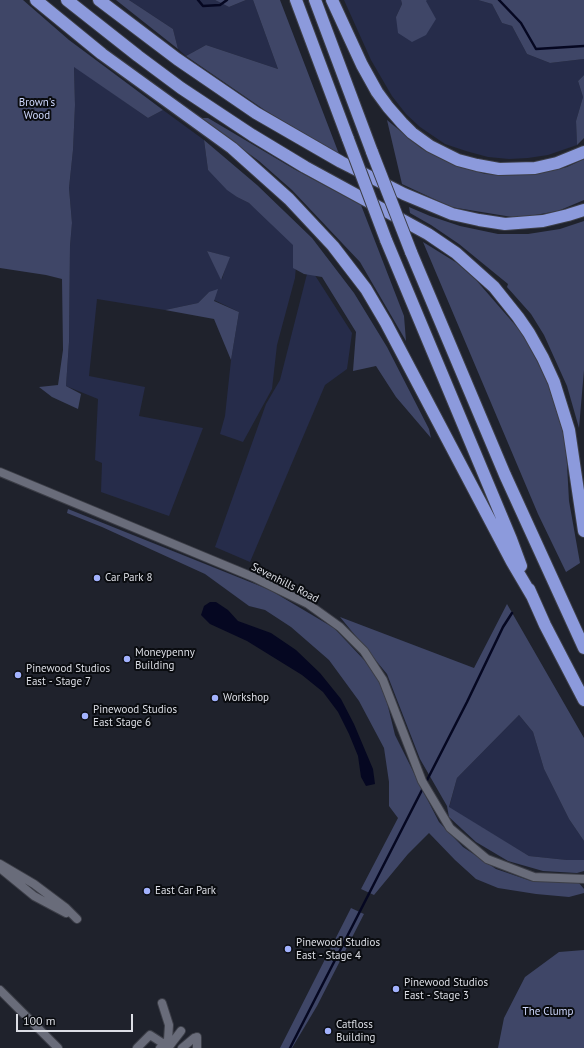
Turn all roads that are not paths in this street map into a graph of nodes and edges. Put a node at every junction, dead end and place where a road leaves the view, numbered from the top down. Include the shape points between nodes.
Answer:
1 (36, 0) edge
2 (67, 0) edge
3 (99, 0) edge
4 (296, 0) edge
5 (315, 0) edge
6 (332, 0) edge
7 (584, 152) edge
8 (584, 210) edge
9 (0, 472) edge
10 (584, 530) edge
11 (532, 596) junction
12 (584, 648) edge
13 (584, 700) edge
14 (0, 864) edge
15 (0, 868) edge
16 (584, 879) edge
17 (0, 990) edge
18 (162, 1003) dead end
19 (181, 1030) dead end
20 (164, 1047) edge
21 (58, 1048) edge
22 (137, 1048) edge
23 (182, 1048) edge
24 (197, 1048) edge

1 - 11 highway via 102,54 232,148 289,199 333,246 366,289 386,322
2 - 10 highway via 181,88 298,163 428,234 456,253 494,287 529,333 554,382 569,430
3 - 8 highway via 172,55 256,112 341,162 404,194 452,214 505,224 543,221
4 - 11 highway, bridge via 386,240 511,539
5 - 12 highway, bridge via 411,252 505,475
6 - 7 highway via 377,92 394,115 430,146 458,160 499,169 542,166 565,161
9 - 16 street, Sevenhills Road via 253,577 308,604 340,627 364,651 383,680 422,781 450,828 487,859 534,877
11 - 13 highway
14 - 15 street via 34,884 77,919 34,896
17 - 21 street
18 - 20 street via 169,1026 168,1040
19 - 20 street
20 - 22 street via 150,1035
23 - 24 street via 196,1037

